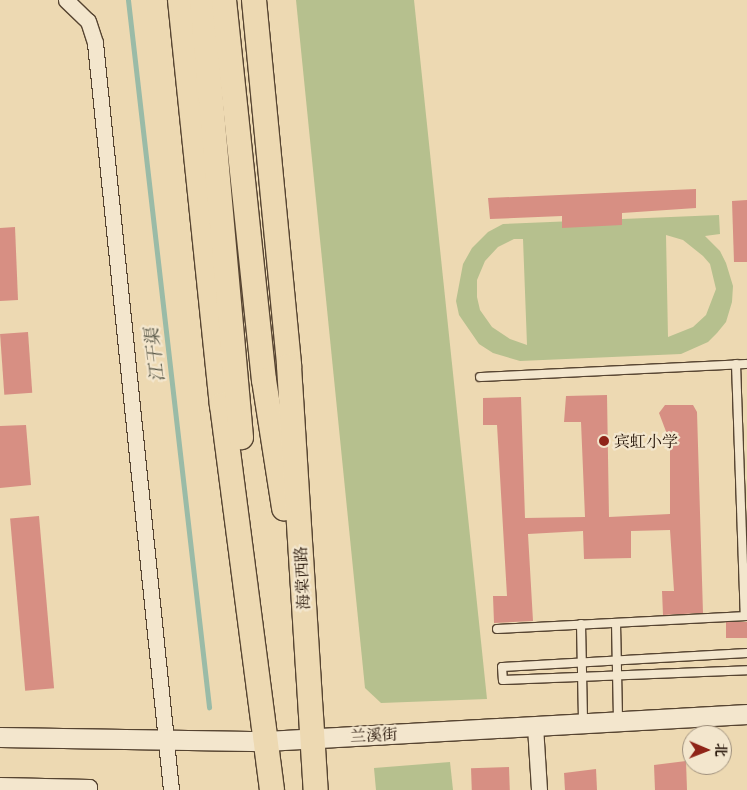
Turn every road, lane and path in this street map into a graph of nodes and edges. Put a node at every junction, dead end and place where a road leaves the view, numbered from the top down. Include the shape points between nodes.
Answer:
1 (66, 0) edge
2 (180, 0) edge
3 (202, 0) edge
4 (224, 0) edge
5 (254, 0) edge
6 (736, 364) junction
7 (747, 364) edge
8 (480, 376) dead end
9 (746, 616) edge
10 (616, 622) junction
11 (581, 624) junction
12 (497, 629) dead end
13 (747, 654) edge
14 (255, 656) junction
15 (307, 660) junction
16 (617, 660) junction
17 (582, 662) junction
18 (747, 670) edge
19 (617, 676) junction
20 (583, 677) junction
21 (747, 714) edge
22 (618, 721) junction
23 (584, 723) junction
24 (535, 726) junction
25 (0, 737) edge
26 (311, 738) junction
27 (165, 739) junction
28 (266, 741) junction
29 (0, 785) edge
30 (89, 790) edge
31 (171, 790) edge
32 (272, 790) edge
33 (316, 790) edge
34 (539, 790) edge

1 - 27 street via 88,21 95,43
2 - 14 main road via 222,405
3 - 14 main road via 234,340
4 - 15 main road via 264,380
5 - 15 main road, 海棠西路 via 289,366
6 - 7 lane
6 - 8 lane
6 - 9 lane
9 - 10 lane
10 - 11 lane
10 - 16 lane
11 - 12 lane
11 - 17 lane
13 - 16 lane
14 - 28 main road
15 - 26 main road, 海棠西路
16 - 17 lane
16 - 19 lane
17 - 20 lane
17 - 20 lane via 502,667 503,680
18 - 19 lane
19 - 20 lane
19 - 22 lane
20 - 23 lane
21 - 22 street, 兰溪街
22 - 23 street, 兰溪街
23 - 24 street, 兰溪街
24 - 26 street, 兰溪街
24 - 34 street
25 - 27 street, 兰溪街
26 - 28 street, 兰溪街
26 - 33 main road, 海棠西路
27 - 28 street, 兰溪街
27 - 31 street
28 - 32 main road
29 - 30 street via 89,787

